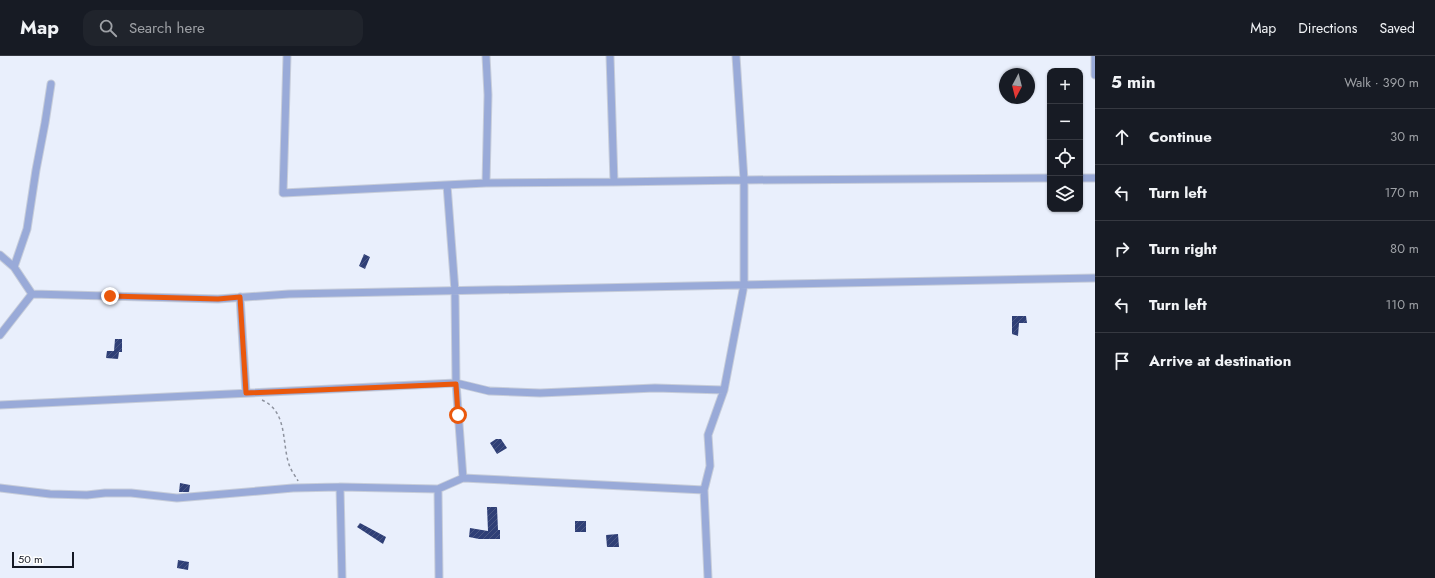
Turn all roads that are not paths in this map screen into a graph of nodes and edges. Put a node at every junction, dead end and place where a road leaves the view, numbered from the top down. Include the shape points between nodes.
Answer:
1 (287, 56) edge
2 (486, 56) edge
3 (610, 56) edge
4 (736, 56) edge
5 (1095, 56) edge
6 (1095, 75) edge
7 (51, 84) dead end
8 (1047, 178) edge
9 (1083, 178) edge
10 (1095, 178) edge
11 (744, 180) junction
12 (614, 182) junction
13 (486, 183) junction
14 (447, 185) junction
15 (0, 255) edge
16 (14, 267) junction
17 (1095, 278) edge
18 (744, 285) junction
19 (455, 291) junction
20 (32, 294) junction
21 (240, 297) junction
22 (0, 335) edge
23 (456, 384) junction
24 (724, 390) junction
25 (246, 393) junction
26 (0, 405) edge
27 (463, 478) junction
28 (340, 487) junction
29 (0, 488) edge
30 (438, 489) junction
31 (704, 490) junction
32 (342, 578) edge
33 (439, 578) edge
34 (708, 578) edge

1 - 14 street via 283,193
2 - 13 street
3 - 12 street
4 - 11 street
5 - 6 street
7 - 16 street via 28,229
8 - 11 street
9 - 10 street
11 - 12 street
11 - 18 street
12 - 13 street
13 - 14 street
14 - 19 street
15 - 16 street
16 - 20 street
17 - 18 street
18 - 19 street
18 - 24 street
19 - 21 street
19 - 23 street
20 - 21 street via 218,299
20 - 22 street
21 - 25 street
23 - 24 street via 489,391 540,393 655,388
23 - 25 street
23 - 27 street
24 - 31 street via 708,435 710,466
25 - 26 street
27 - 30 street
27 - 31 street
28 - 29 street via 303,487 177,498 105,492 87,495 50,494
28 - 30 street
28 - 32 street
30 - 33 street
31 - 34 street

